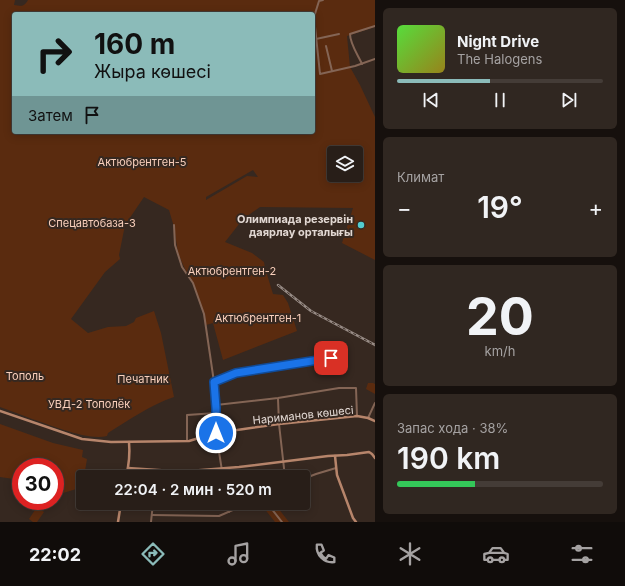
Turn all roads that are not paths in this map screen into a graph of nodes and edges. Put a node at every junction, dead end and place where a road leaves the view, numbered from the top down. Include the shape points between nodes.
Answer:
1 (322, 0) edge
2 (315, 13) edge
3 (375, 26) edge
4 (315, 28) edge
5 (339, 34) dead end
6 (316, 40) junction
7 (326, 46) dead end
8 (375, 59) edge
9 (362, 64) junction
10 (332, 71) junction
11 (174, 225) dead end
12 (338, 355) dead end
13 (214, 382) junction
14 (278, 398) junction
15 (375, 403) edge
16 (216, 405) junction
17 (0, 411) edge
18 (216, 413) junction
19 (357, 416) junction
20 (368, 418) junction
21 (375, 421) edge
22 (279, 424) junction
23 (216, 433) junction
24 (187, 441) junction
25 (129, 442) junction
26 (335, 456) junction
27 (375, 458) edge
28 (283, 462) junction
29 (128, 468) joint
30 (222, 468) junction
31 (336, 468) junction
32 (157, 470) edge
33 (200, 470) edge
34 (284, 470) edge
35 (310, 476) edge
36 (120, 510) edge
37 (153, 510) edge
38 (233, 510) edge
39 (273, 510) edge
40 (229, 512) joint
41 (152, 515) junction
42 (118, 522) edge
43 (151, 522) edge
44 (282, 522) edge
45 (356, 522) edge

1 - 2 street
3 - 9 street via 350,34
4 - 6 street
5 - 6 street
6 - 10 street via 320,74
7 - 10 street
8 - 9 street
9 - 10 street
11 - 13 street via 174,245 182,267 193,283 204,314
12 - 13 street via 236,373
13 - 16 street
14 - 16 street
14 - 19 street via 339,388 356,388
14 - 22 street
15 - 20 street
16 - 18 street
17 - 25 street, Нариманов көшесі via 82,438
18 - 23 street
18 - 24 street via 187,415
19 - 20 street, Нариманов көшесі
19 - 22 street, Нариманов көшесі
20 - 21 street, Нариманов көшесі
22 - 23 street, Нариманов көшесі
22 - 28 street
23 - 24 street, Нариманов көшесі
23 - 30 street
24 - 25 street, Нариманов көшесі
25 - 29 street
26 - 27 street via 369,452
26 - 28 street
26 - 31 street
28 - 30 street
28 - 34 street
29 - 32 street
30 - 33 street
31 - 35 street
31 - 45 street
36 - 42 street
37 - 41 street
38 - 40 street
39 - 44 street
40 - 41 street via 219,516
41 - 43 street

